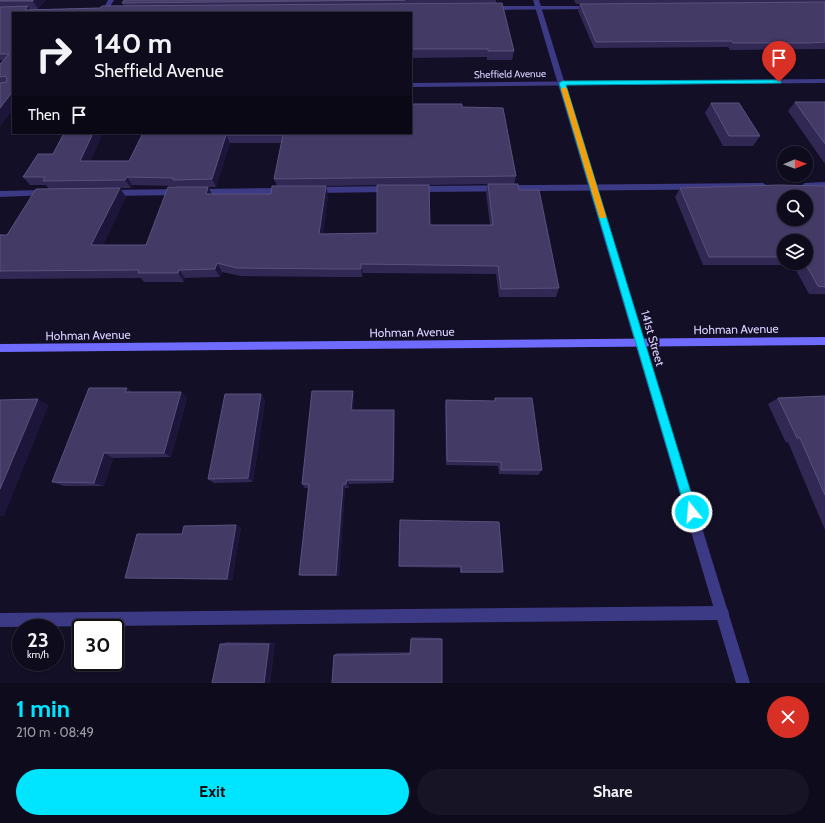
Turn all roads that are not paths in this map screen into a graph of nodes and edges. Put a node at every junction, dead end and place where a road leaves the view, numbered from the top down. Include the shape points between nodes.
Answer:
1 (112, 0) edge
2 (536, 0) edge
3 (602, 7) edge
4 (483, 8) edge
5 (539, 8) junction
6 (97, 11) edge
7 (105, 11) junction
8 (112, 11) edge
9 (825, 82) edge
10 (562, 83) junction
11 (412, 84) edge
12 (825, 185) edge
13 (769, 186) edge
14 (793, 186) edge
15 (594, 187) junction
16 (55, 193) edge
17 (103, 193) edge
18 (0, 194) edge
19 (825, 341) edge
20 (641, 343) junction
21 (0, 348) edge
22 (722, 613) junction
23 (0, 620) edge
24 (743, 683) edge

1 - 7 street
2 - 5 street, 141st Street
3 - 5 street
4 - 5 street
5 - 10 street, 141st Street
6 - 7 street
7 - 8 street
9 - 10 street, Sheffield Avenue
10 - 11 street, Sheffield Avenue
10 - 15 street, 141st Street
12 - 14 street
13 - 15 street
15 - 17 street
15 - 20 street, 141st Street
16 - 18 street
19 - 20 main road, Hohman Avenue
20 - 21 main road, Hohman Avenue
20 - 22 street, 141st Street
22 - 23 street
22 - 24 street, 141st Street

